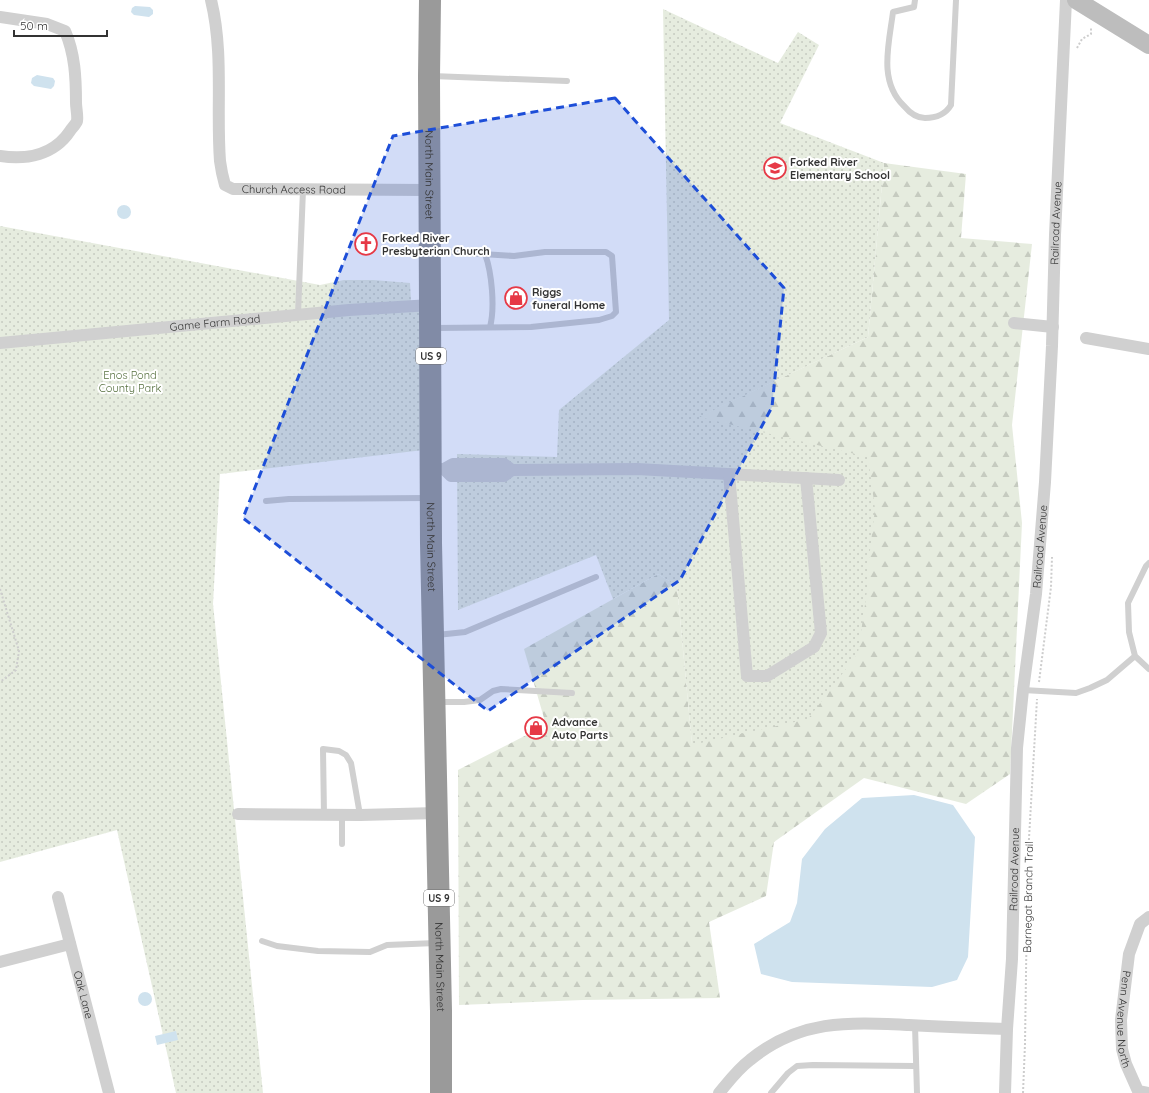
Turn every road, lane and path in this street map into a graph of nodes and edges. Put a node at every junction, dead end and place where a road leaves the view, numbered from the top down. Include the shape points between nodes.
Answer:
1 (211, 0) edge
2 (430, 0) edge
3 (956, 0) edge
4 (1066, 0) edge
5 (1076, 0) edge
6 (914, 3) edge
7 (0, 16) edge
8 (1091, 34) dead end
9 (1149, 45) edge
10 (1076, 52) dead end
11 (429, 76) junction
12 (567, 81) dead end
13 (0, 156) edge
14 (303, 190) junction
15 (430, 190) junction
16 (431, 250) junction
17 (486, 254) junction
18 (431, 305) junction
19 (298, 314) junction
20 (1014, 323) dead end
21 (490, 327) junction
22 (1053, 327) junction
23 (431, 328) junction
24 (1086, 338) dead end
25 (0, 343) edge
26 (1149, 349) edge
27 (438, 469) junction
28 (729, 474) junction
29 (806, 478) junction
30 (839, 480) dead end
31 (431, 498) junction
32 (266, 501) dead end
33 (1149, 564) edge
34 (596, 577) dead end
35 (0, 589) edge
36 (433, 636) junction
37 (1135, 656) junction
38 (1149, 668) edge
39 (0, 682) edge
40 (1023, 690) junction
41 (572, 693) dead end
42 (434, 702) junction
43 (1037, 702) dead end
44 (436, 813) junction
45 (238, 814) dead end
46 (324, 815) junction
47 (342, 815) junction
48 (360, 815) junction
49 (342, 844) dead end
50 (1028, 859) dead end
51 (58, 897) dead end
52 (1027, 898) dead end
53 (1149, 916) edge
54 (262, 942) dead end
55 (440, 942) junction
56 (70, 944) junction
57 (0, 962) edge
58 (914, 1025) junction
59 (1007, 1029) junction
60 (915, 1066) junction
61 (1149, 1092) edge
62 (109, 1093) edge
63 (441, 1093) edge
64 (719, 1093) edge
65 (772, 1093) edge
66 (917, 1093) edge
67 (1005, 1093) edge
68 (1023, 1093) edge

1 - 14 street, Church Access Road via 218,52 220,163 225,185 233,190
2 - 11 highway, North Main Street / US 9
3 - 6 lane via 951,105 948,110 932,118 920,118 910,112 895,95 887,76 894,12
4 - 22 street, Railroad Avenue
5 - 9 main road
7 - 13 street via 47,24 65,31 70,42 76,74 77,121 68,135 52,150 32,156
8 - 10 path via 1079,42
11 - 12 lane
11 - 15 highway, North Main Street / US 9
14 - 15 street, Church Access Road
14 - 19 lane
15 - 16 highway, North Main Street / US 9
16 - 17 lane
16 - 18 highway, North Main Street / US 9
17 - 21 lane via 492,308
17 - 21 lane via 514,256 545,252 606,252 612,256 616,312 599,320 531,327
18 - 19 street, Game Farm Road
18 - 23 highway, North Main Street / US 9
19 - 25 street, Game Farm Road
20 - 22 street
21 - 23 lane
22 - 40 street, Railroad Avenue via 1036,594
23 - 27 highway, North Main Street / US 9
24 - 26 street
27 - 28 street via 451,476 504,476 512,470 637,470
27 - 31 highway, North Main Street / US 9
28 - 29 street
28 - 29 street via 747,676 767,676 814,647 821,633
29 - 30 street
31 - 32 lane via 289,498
31 - 36 highway, North Main Street / US 9
33 - 37 lane via 1128,603 1129,632
34 - 36 lane via 465,632
35 - 39 path via 19,651 16,670
36 - 42 highway, North Main Street / US 9
37 - 38 lane
37 - 40 lane via 1107,680 1076,693
40 - 59 street, Railroad Avenue via 1017,748 1012,959
41 - 42 lane via 501,689 480,700
42 - 44 highway, North Main Street / US 9
43 - 50 path, Barnegat Branch Trail
44 - 48 street
44 - 55 highway, North Main Street / US 9
45 - 46 street
46 - 47 street
46 - 48 lane via 323,749 339,751 346,755 351,763
47 - 48 street
47 - 49 lane
51 - 56 street, Oak Lane
52 - 68 path, Barnegat Branch Trail
53 - 61 street, Penn Avenue North via 1140,924 1129,954 1121,1020 1122,1049 1126,1064 1138,1091
54 - 55 lane via 318,952 370,952 387,945
55 - 63 highway, North Main Street / US 9
56 - 57 street
56 - 62 street, Oak Lane
58 - 59 street
58 - 60 lane
58 - 64 street via 841,1023 802,1031 766,1048 736,1073
59 - 67 street, Railroad Avenue
60 - 65 lane via 797,1066
60 - 66 lane

